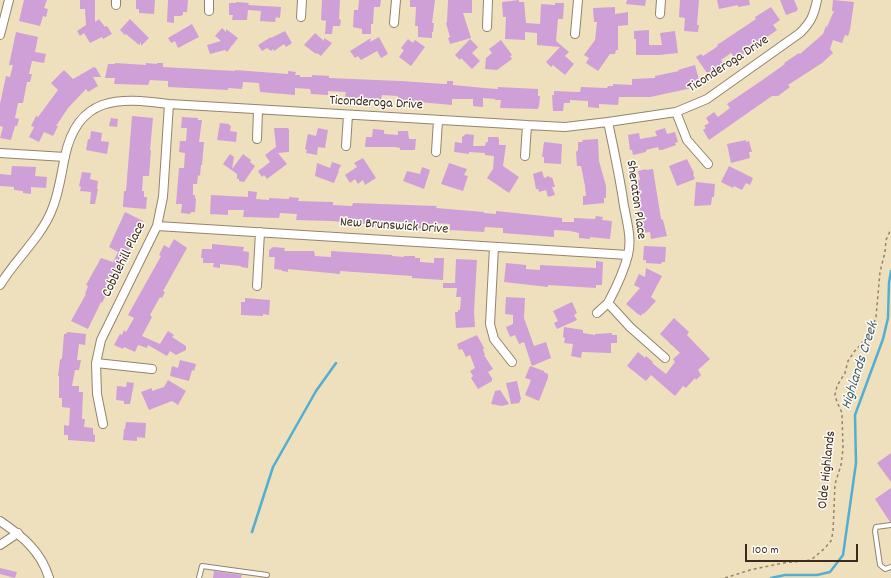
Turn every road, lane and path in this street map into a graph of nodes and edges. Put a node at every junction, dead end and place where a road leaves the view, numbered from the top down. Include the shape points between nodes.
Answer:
1 (9, 0) edge
2 (209, 0) edge
3 (302, 0) edge
4 (396, 0) edge
5 (488, 0) edge
6 (578, 0) edge
7 (660, 0) edge
8 (817, 0) edge
9 (209, 11) dead end
10 (660, 14) dead end
11 (301, 17) dead end
12 (394, 23) dead end
13 (487, 27) dead end
14 (575, 34) dead end
15 (0, 35) edge
16 (169, 104) junction
17 (258, 110) junction
18 (676, 112) junction
19 (348, 116) junction
20 (438, 120) junction
21 (608, 122) junction
22 (527, 125) junction
23 (257, 139) dead end
24 (346, 146) dead end
25 (436, 152) dead end
26 (0, 153) edge
27 (525, 156) dead end
28 (65, 157) junction
29 (708, 164) dead end
30 (157, 226) junction
31 (891, 229) edge
32 (260, 232) junction
33 (494, 247) junction
34 (628, 255) junction
35 (0, 284) edge
36 (257, 286) dead end
37 (608, 303) junction
38 (597, 313) dead end
39 (665, 358) dead end
40 (512, 362) dead end
41 (96, 363) junction
42 (152, 368) dead end
43 (103, 424) dead end
44 (0, 521) edge
45 (891, 525) edge
46 (18, 533) junction
47 (0, 545) edge
48 (891, 567) edge
49 (267, 575) dead end
50 (48, 578) edge
51 (199, 578) edge
52 (725, 578) edge

1 - 15 street
2 - 9 street
3 - 11 street
4 - 12 street
5 - 13 street
6 - 14 street
7 - 10 street
8 - 18 street, Ticonderoga Drive via 814,15 800,33 707,98
16 - 17 street, Ticonderoga Drive
16 - 28 street, Ticonderoga Drive via 130,100 97,107 75,128
16 - 30 street, Cobblehill Place via 163,197
17 - 19 street, Ticonderoga Drive
17 - 23 street
18 - 21 street, Ticonderoga Drive
18 - 29 street via 687,140
19 - 20 street, Ticonderoga Drive
19 - 24 street
20 - 22 street, Ticonderoga Drive
20 - 25 street
21 - 22 street, Ticonderoga Drive via 565,127
21 - 34 street, Sheraton Place via 629,233
22 - 27 street
26 - 28 street
28 - 35 street, Ticonderoga Drive via 60,185 47,222
30 - 32 street, New Brunswick Drive
30 - 41 street, Cobblehill Place via 101,340
31 - 52 path, Olde Highlands via 886,240 880,272 873,326 848,361 835,395 842,413 843,449 836,484 831,541 812,560 750,570
32 - 33 street, New Brunswick Drive
32 - 36 street
33 - 34 street, New Brunswick Drive
33 - 40 street via 490,324 494,339
34 - 37 street, Sheraton Place
37 - 38 street, Sheraton Place
37 - 39 street
41 - 42 street
41 - 43 street, Cobblehill Place via 97,394
44 - 46 street
45 - 48 lane via 878,526 875,531 880,565 885,569
46 - 47 street
46 - 50 street via 38,554
49 - 51 lane via 202,566

